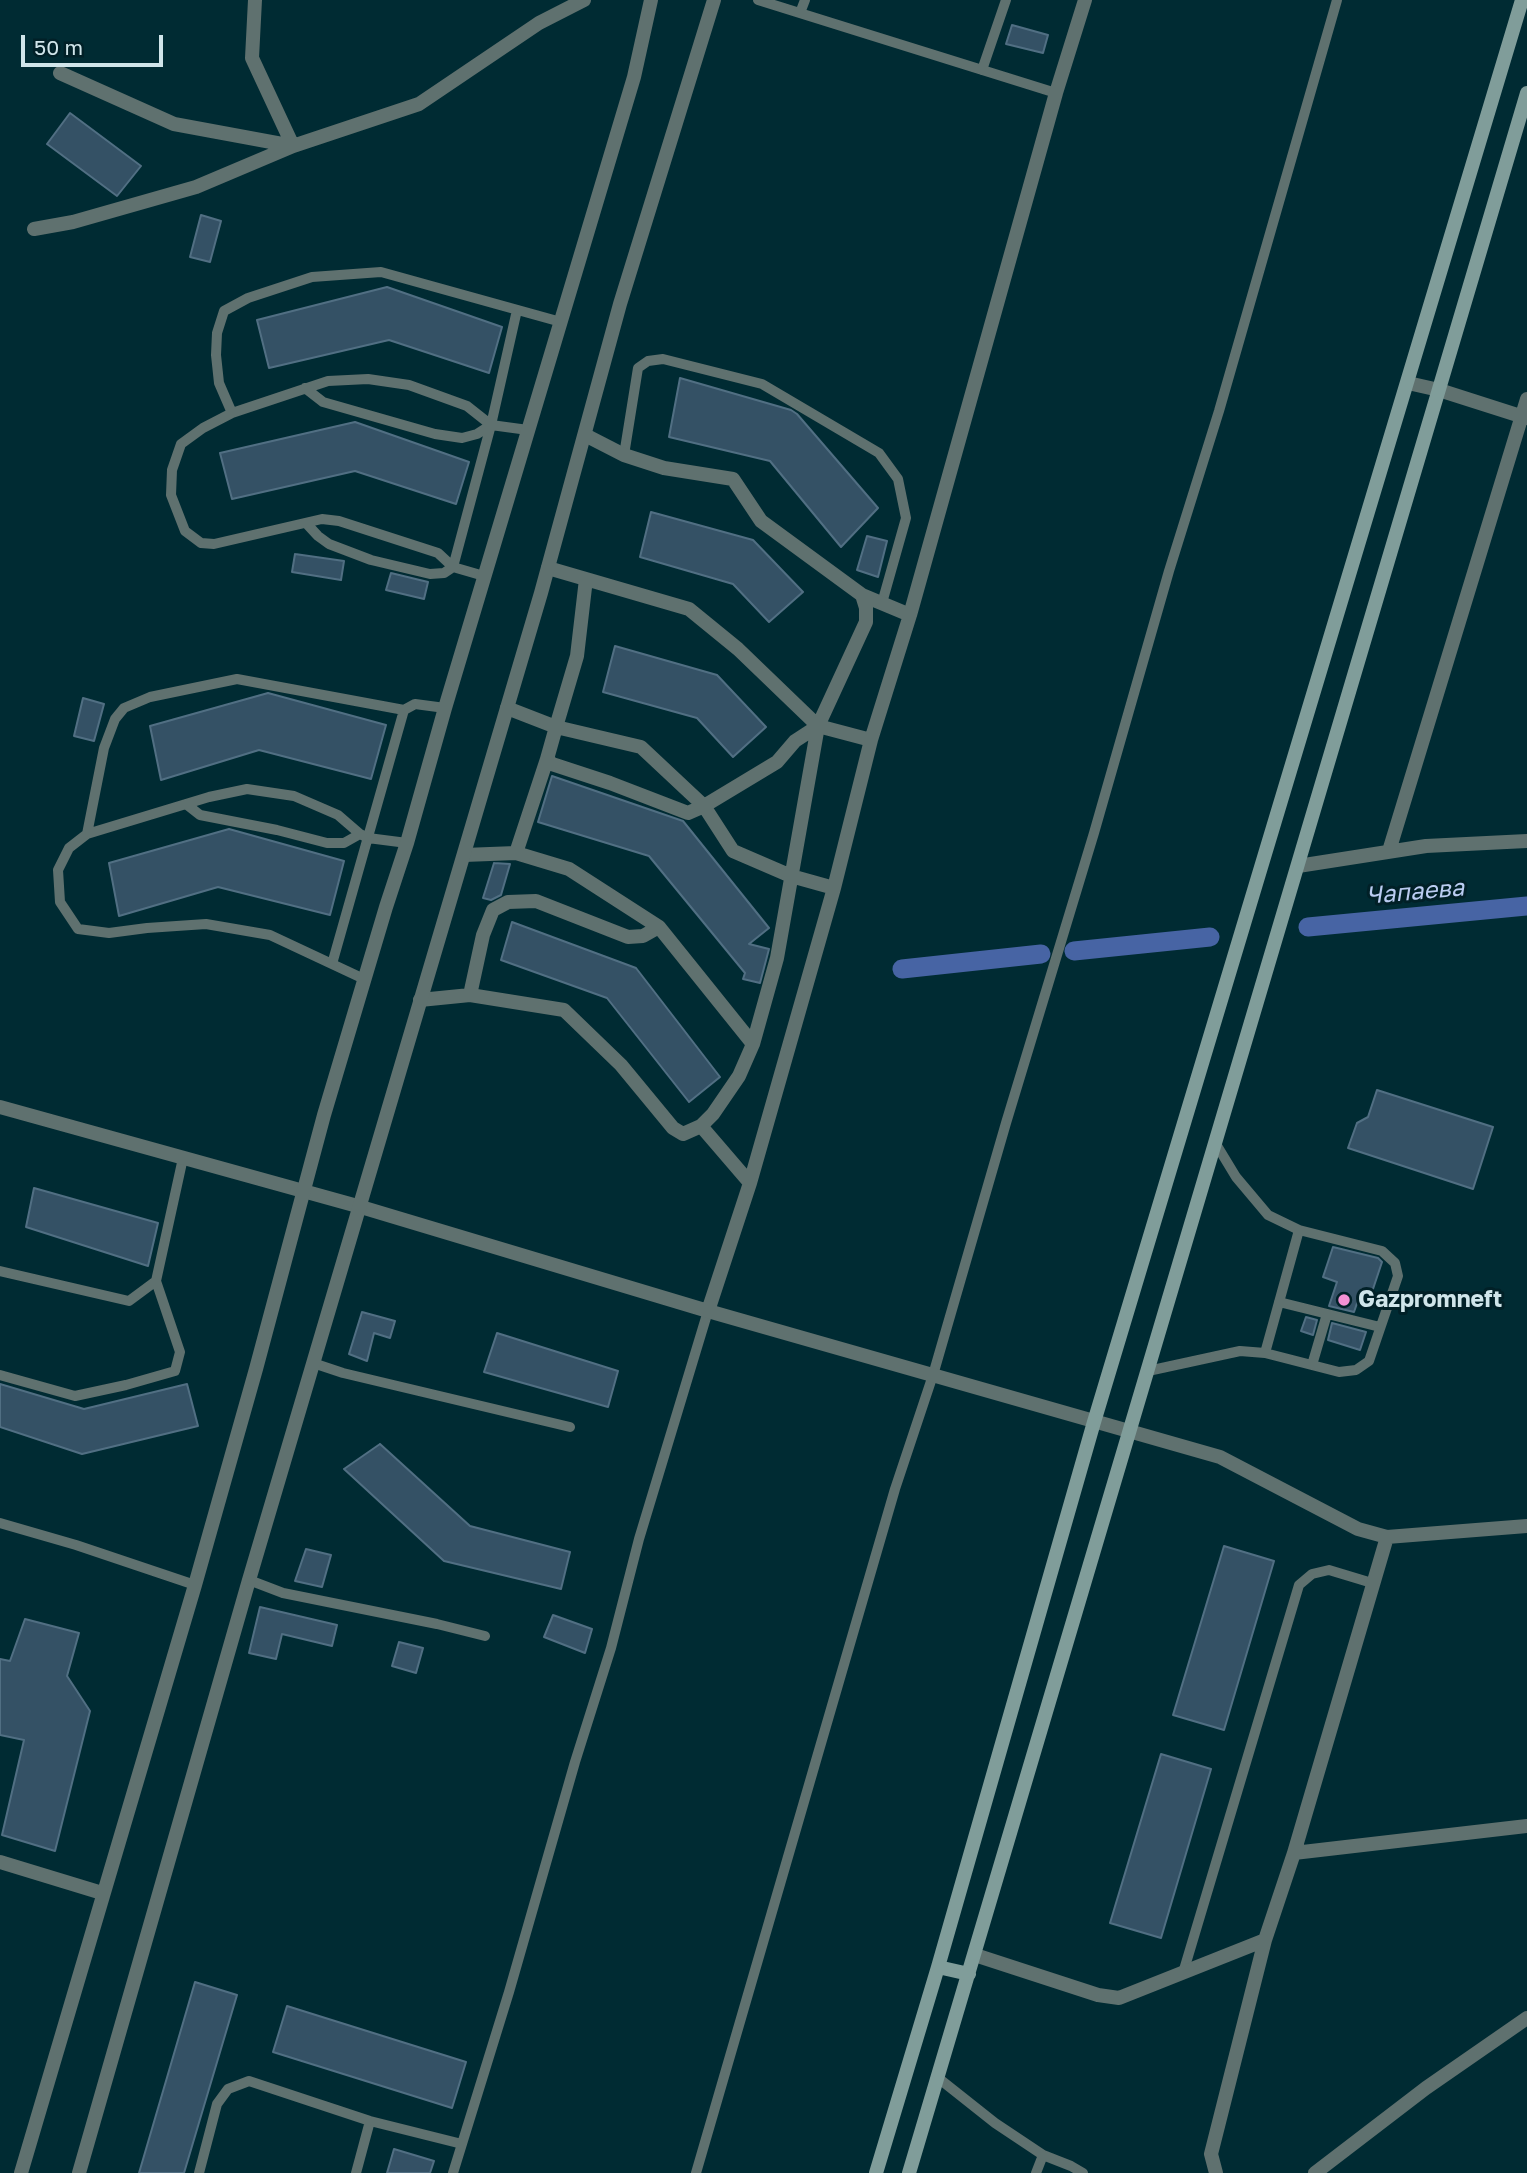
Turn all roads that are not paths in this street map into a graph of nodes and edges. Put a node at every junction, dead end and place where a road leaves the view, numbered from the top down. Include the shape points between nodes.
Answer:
1 (255, 0) edge
2 (584, 0) edge
3 (651, 0) edge
4 (714, 0) edge
5 (758, 0) edge
6 (805, 0) edge
7 (1006, 0) edge
8 (1085, 0) edge
9 (1336, 0) edge
10 (1522, 0) edge
11 (800, 13) junction
12 (982, 70) junction
13 (60, 73) dead end
14 (1056, 93) junction
15 (1527, 93) edge
16 (293, 146) junction
17 (34, 229) dead end
18 (517, 310) junction
19 (561, 322) junction
20 (1408, 383) junction
21 (305, 388) junction
22 (1439, 390) junction
23 (1527, 399) edge
24 (232, 413) junction
25 (1524, 417) edge
26 (491, 425) junction
27 (528, 430) junction
28 (585, 435) junction
29 (624, 455) junction
30 (306, 523) junction
31 (453, 567) junction
32 (548, 568) junction
33 (484, 576) junction
34 (586, 579) junction
35 (862, 595) junction
36 (882, 603) junction
37 (910, 615) junction
38 (445, 708) junction
39 (507, 708) junction
40 (404, 710) junction
41 (818, 726) junction
42 (556, 727) junction
43 (871, 740) junction
44 (547, 759) junction
45 (186, 804) junction
46 (704, 806) junction
47 (87, 834) junction
48 (364, 836) junction
49 (1527, 841) edge
50 (407, 843) junction
51 (1389, 851) junction
52 (516, 853) junction
53 (464, 855) junction
54 (1298, 866) junction
55 (791, 876) junction
56 (834, 888) junction
57 (659, 927) junction
58 (332, 964) junction
59 (364, 979) junction
60 (470, 995) junction
61 (420, 1000) junction
62 (753, 1044) junction
63 (0, 1107) edge
64 (701, 1126) junction
65 (1216, 1144) junction
66 (183, 1158) junction
67 (750, 1183) junction
68 (304, 1192) junction
69 (361, 1207) junction
70 (1299, 1230) junction
71 (0, 1271) edge
72 (156, 1281) junction
73 (1279, 1301) junction
74 (708, 1311) junction
75 (1327, 1314) junction
76 (1380, 1327) junction
77 (1265, 1353) junction
78 (313, 1363) junction
79 (1312, 1365) junction
80 (1148, 1371) junction
81 (0, 1375) edge
82 (933, 1375) junction
83 (1094, 1422) junction
84 (570, 1427) dead end
85 (1131, 1431) junction
86 (0, 1523) edge
87 (1527, 1526) edge
88 (1387, 1537) junction
89 (249, 1580) junction
90 (1372, 1583) junction
91 (195, 1585) junction
92 (485, 1636) dead end
93 (1527, 1826) edge
94 (1294, 1853) junction
95 (0, 1862) edge
96 (102, 1893) junction
97 (1265, 1940) junction
98 (975, 1955) junction
99 (938, 1967) junction
100 (1182, 1973) junction
101 (969, 1974) junction
102 (1527, 2018) edge
103 (937, 2077) junction
104 (370, 2121) junction
105 (461, 2144) junction
106 (1042, 2155) junction
107 (21, 2173) edge
108 (79, 2173) edge
109 (199, 2173) edge
110 (355, 2173) edge
111 (453, 2173) edge
112 (696, 2173) edge
113 (876, 2173) edge
114 (909, 2173) edge
115 (1036, 2173) edge
116 (1083, 2173) edge
117 (1216, 2173) edge
118 (1315, 2173) edge

1 - 16 street via 252,58
2 - 16 street via 539,23 419,104
3 - 19 street via 634,77
4 - 28 street via 620,304
5 - 11 lane
6 - 11 lane
7 - 12 lane
8 - 14 street
9 - 82 lane
10 - 20 main road
11 - 12 lane
12 - 14 lane
13 - 16 street via 174,124
14 - 37 street
15 - 22 main road
16 - 17 street via 196,187
18 - 19 lane
18 - 24 lane via 381,272 312,278 248,298 224,311 217,333 219,383
18 - 26 lane
19 - 27 street
20 - 22 street
20 - 83 main road
21 - 24 lane
21 - 26 lane via 328,381 368,379 409,385 467,406
21 - 26 lane via 323,402 435,434 462,438
22 - 25 street
22 - 54 main road
23 - 25 street
24 - 30 lane via 181,444 172,470 171,495 185,531 201,543 214,544
25 - 51 street
26 - 27 lane
26 - 31 lane
27 - 33 street
28 - 29 street
28 - 32 street
29 - 35 street via 664,468 733,479 761,521
29 - 36 lane via 638,368 648,361 663,359 762,384 879,453 898,479 906,518
30 - 31 lane via 331,520 363,527 438,553
30 - 31 lane via 329,544 407,570 430,574
31 - 33 lane
32 - 34 street
32 - 39 street
33 - 38 street
34 - 41 street via 689,609
34 - 42 street via 577,656
35 - 36 street
35 - 41 street via 866,622
36 - 37 street
37 - 43 street
38 - 40 lane via 415,704
38 - 50 street
39 - 42 street
39 - 53 street
40 - 47 lane via 237,679 150,697 124,708 115,719 104,748
40 - 48 lane
41 - 43 street
41 - 46 street via 795,741 778,762
41 - 55 street
42 - 44 street
42 - 46 street via 641,747
43 - 56 street
44 - 46 street via 688,813
44 - 52 street
45 - 47 lane
45 - 48 lane via 200,815 327,843
45 - 48 lane via 247,789 294,796 338,815
46 - 55 street via 733,851
47 - 58 lane via 69,848 58,870 60,902 78,929 109,933 206,924 270,935
48 - 50 lane
48 - 58 lane
49 - 51 street
50 - 59 street
51 - 54 street
52 - 53 street
52 - 57 street via 569,869
53 - 61 street
54 - 65 main road
55 - 56 street
55 - 62 street via 777,958
56 - 67 street
57 - 60 street via 643,936 628,937 536,901 508,902 494,910 483,935
57 - 62 street
58 - 59 lane
59 - 68 street
60 - 61 street
60 - 64 street via 564,1010 621,1065 673,1128 683,1134
61 - 69 street
62 - 64 street via 738,1076
63 - 66 street
64 - 67 street
65 - 70 lane via 1268,1215
65 - 80 main road
66 - 68 street
66 - 72 lane
67 - 74 street
68 - 69 street
68 - 91 street
69 - 74 street
69 - 78 street
70 - 73 lane
70 - 76 lane via 1382,1251 1395,1263 1398,1276
71 - 72 lane via 129,1301
72 - 81 lane via 180,1352 176,1371 75,1396
73 - 75 lane
73 - 77 lane
74 - 82 street
74 - 105 lane
75 - 76 lane
75 - 79 lane
76 - 79 lane via 1369,1361 1356,1370 1339,1372
77 - 79 lane
77 - 80 lane via 1240,1351
78 - 84 lane
78 - 89 street
80 - 85 main road
82 - 83 street
82 - 112 lane via 895,1489
83 - 85 street
83 - 99 main road
85 - 88 street via 1220,1457 1358,1528
85 - 98 main road
86 - 91 lane
87 - 88 street
88 - 90 street
89 - 92 lane via 283,1593
89 - 108 street
90 - 94 street
90 - 100 lane via 1329,1570 1312,1574 1299,1585
91 - 96 street
93 - 94 street
94 - 97 street
95 - 96 street
96 - 107 street
97 - 100 street
97 - 117 street via 1211,2154
98 - 100 street via 1118,1998
98 - 101 main road
99 - 101 main road
99 - 113 main road
101 - 103 main road
102 - 118 street
103 - 106 lane
103 - 114 main road
104 - 105 lane
104 - 109 lane via 249,2081 228,2089 217,2104
104 - 110 lane
105 - 111 lane
106 - 115 lane
106 - 116 lane

